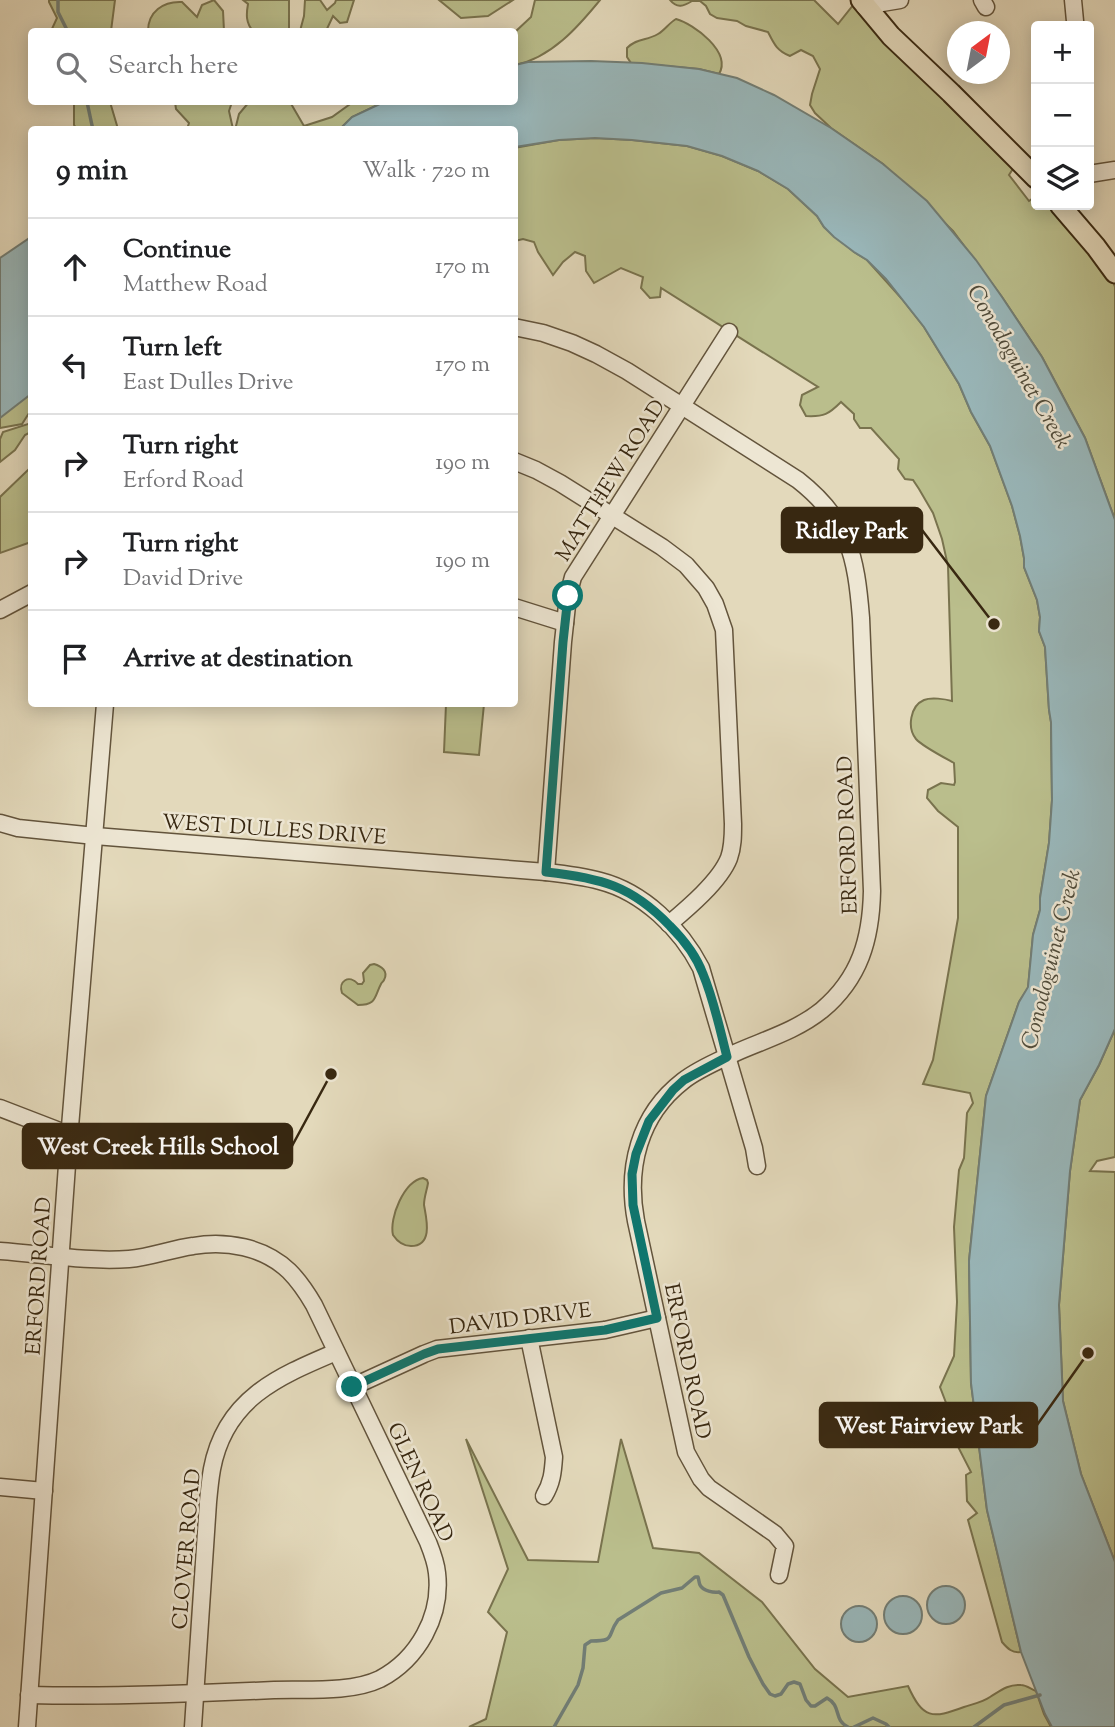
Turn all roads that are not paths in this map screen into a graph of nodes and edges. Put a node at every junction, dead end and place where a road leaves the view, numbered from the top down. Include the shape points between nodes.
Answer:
1 (900, 0) edge
2 (1073, 0) edge
3 (862, 3) edge
4 (1075, 21) edge
5 (1115, 170) edge
6 (1031, 173) edge
7 (1094, 173) edge
8 (1064, 210) edge
9 (1115, 273) edge
10 (518, 328) edge
11 (729, 332) dead end
12 (681, 406) junction
13 (518, 463) edge
14 (611, 516) junction
15 (28, 595) edge
16 (518, 608) edge
17 (0, 610) edge
18 (565, 623) junction
19 (105, 707) edge
20 (0, 823) edge
21 (94, 836) junction
22 (546, 872) junction
23 (669, 924) junction
24 (727, 1057) junction
25 (0, 1108) edge
26 (70, 1135) junction
27 (757, 1166) dead end
28 (0, 1251) edge
29 (61, 1257) junction
30 (657, 1318) junction
31 (529, 1338) junction
32 (336, 1352) junction
33 (352, 1387) junction
34 (0, 1487) edge
35 (44, 1491) junction
36 (544, 1496) dead end
37 (779, 1575) dead end
38 (195, 1694) junction
39 (29, 1695) junction
40 (27, 1727) edge
41 (192, 1727) edge

1 - 3 street
2 - 4 street
3 - 6 main road
5 - 7 street
8 - 9 main road
10 - 12 street, ERFORD ROAD via 596,354
11 - 12 street, MATTHEW ROAD
12 - 14 street, MATTHEW ROAD
12 - 24 street, ERFORD ROAD via 798,480 823,502 850,550 860,605 872,891 865,947 847,983 808,1021
13 - 14 street
14 - 18 street, MATTHEW ROAD via 573,577
14 - 23 street via 686,565 706,588 724,630 732,845 719,876
15 - 17 street
16 - 18 street
18 - 22 street, MATTHEW ROAD
19 - 21 street, ERFORD ROAD
20 - 21 street, WEST DULLES DRIVE
21 - 22 street, WEST DULLES DRIVE
21 - 26 street, ERFORD ROAD
22 - 23 street, WEST DULLES DRIVE via 618,887
23 - 24 street, WEST DULLES DRIVE via 701,968
24 - 27 street, WEST DULLES DRIVE
24 - 30 street, ERFORD ROAD via 673,1090 649,1121 636,1154 633,1205
25 - 26 street
26 - 29 street, ERFORD ROAD
28 - 29 street, GLEN ROAD
29 - 32 street, GLEN ROAD via 128,1259 207,1244 260,1253 301,1285
29 - 35 street, ERFORD ROAD
30 - 31 street, DAVID DRIVE via 605,1330
30 - 37 street, ERFORD ROAD via 692,1465 709,1488 785,1546
31 - 33 street, DAVID DRIVE via 438,1349
31 - 36 street via 554,1457
32 - 33 street, GLEN ROAD
32 - 38 street, CLOVER ROAD via 284,1375 254,1395 232,1419 220,1442 211,1469
33 - 38 street, GLEN ROAD via 434,1558 436,1602 423,1639 403,1662 366,1684
34 - 35 street
35 - 39 street, ERFORD ROAD
38 - 39 street, GLEN ROAD
38 - 41 street, CLOVER ROAD
39 - 40 street, ERFORD ROAD

